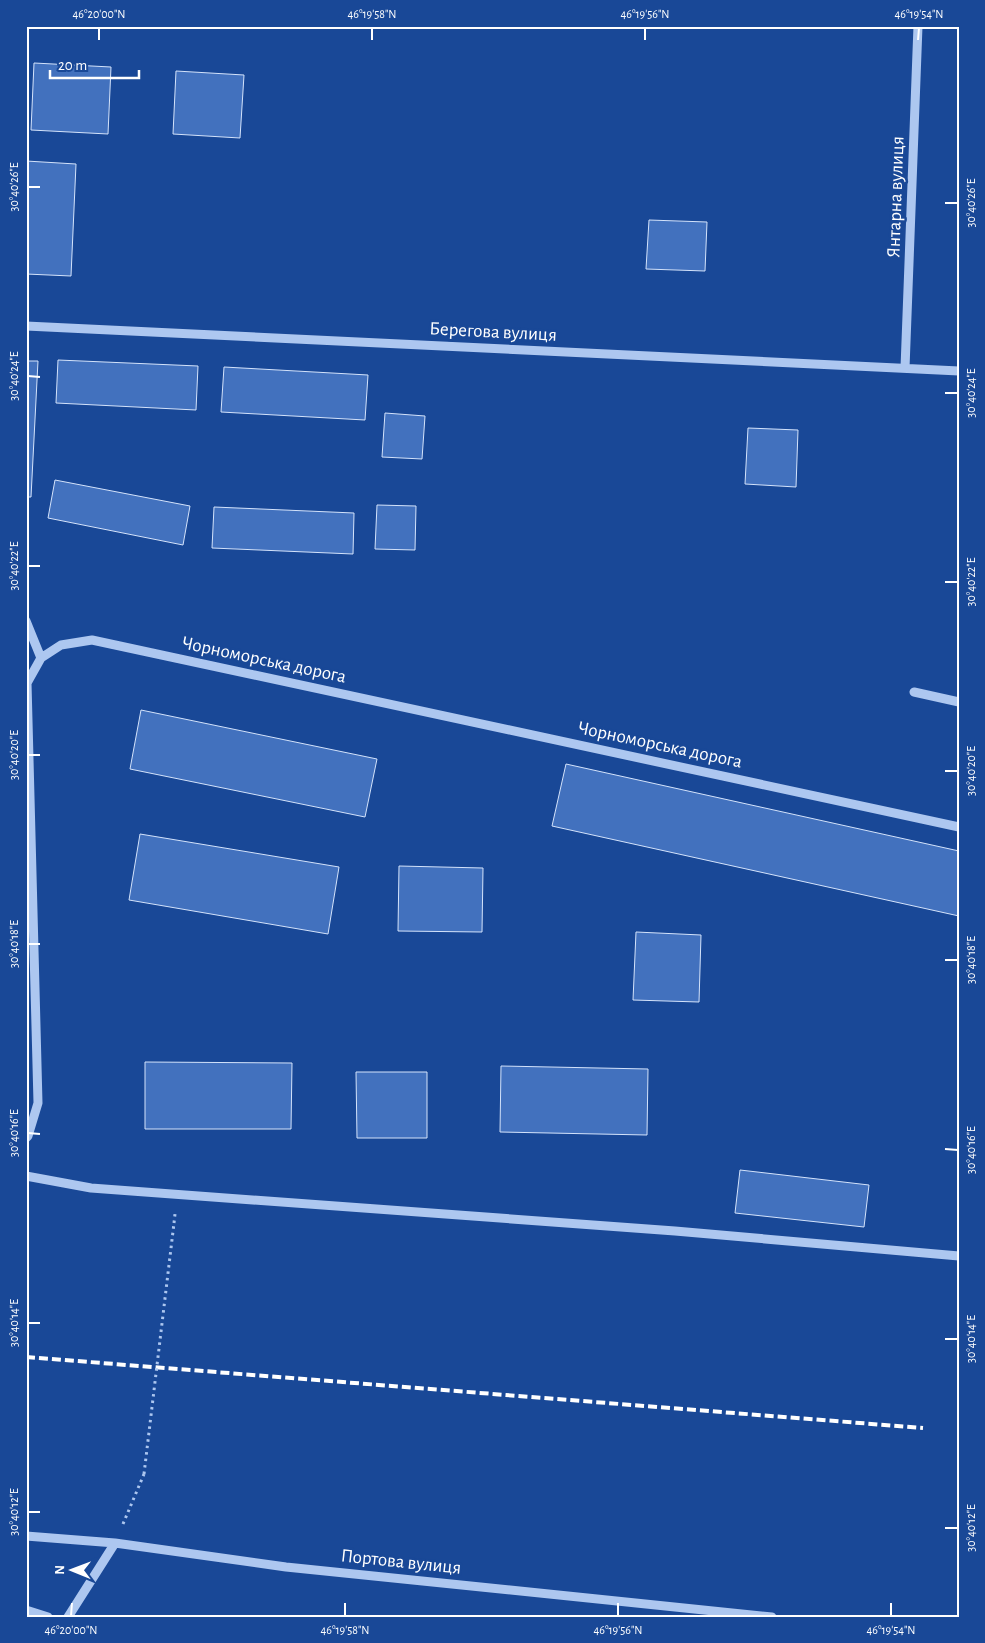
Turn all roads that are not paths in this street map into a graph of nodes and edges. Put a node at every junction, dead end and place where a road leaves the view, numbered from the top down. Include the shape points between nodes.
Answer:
1 (918, 26) edge
2 (26, 326) edge
3 (905, 368) junction
4 (959, 371) edge
5 (26, 621) edge
6 (41, 658) junction
7 (914, 692) dead end
8 (27, 701) edge
9 (959, 702) edge
10 (959, 827) edge
11 (29, 911) edge
12 (26, 1138) edge
13 (26, 1176) edge
14 (959, 1256) edge
15 (26, 1536) edge
16 (115, 1543) junction
17 (26, 1610) edge
18 (48, 1617) edge
19 (68, 1617) edge
20 (772, 1617) edge

1 - 3 street, Янтарна вулиця
2 - 3 street, Берегова вулиця
3 - 4 street, Берегова вулиця
5 - 6 street
6 - 8 street, Чорноморська дорога via 27,683
6 - 10 street, Чорноморська дорога via 61,645 92,640
7 - 9 street
8 - 11 street, Чорноморська дорога
11 - 12 street, Чорноморська дорога via 38,1103
13 - 14 street via 91,1188 675,1231
15 - 16 street, Портова вулиця
16 - 19 street
16 - 20 street, Портова вулиця via 286,1567
17 - 18 street

